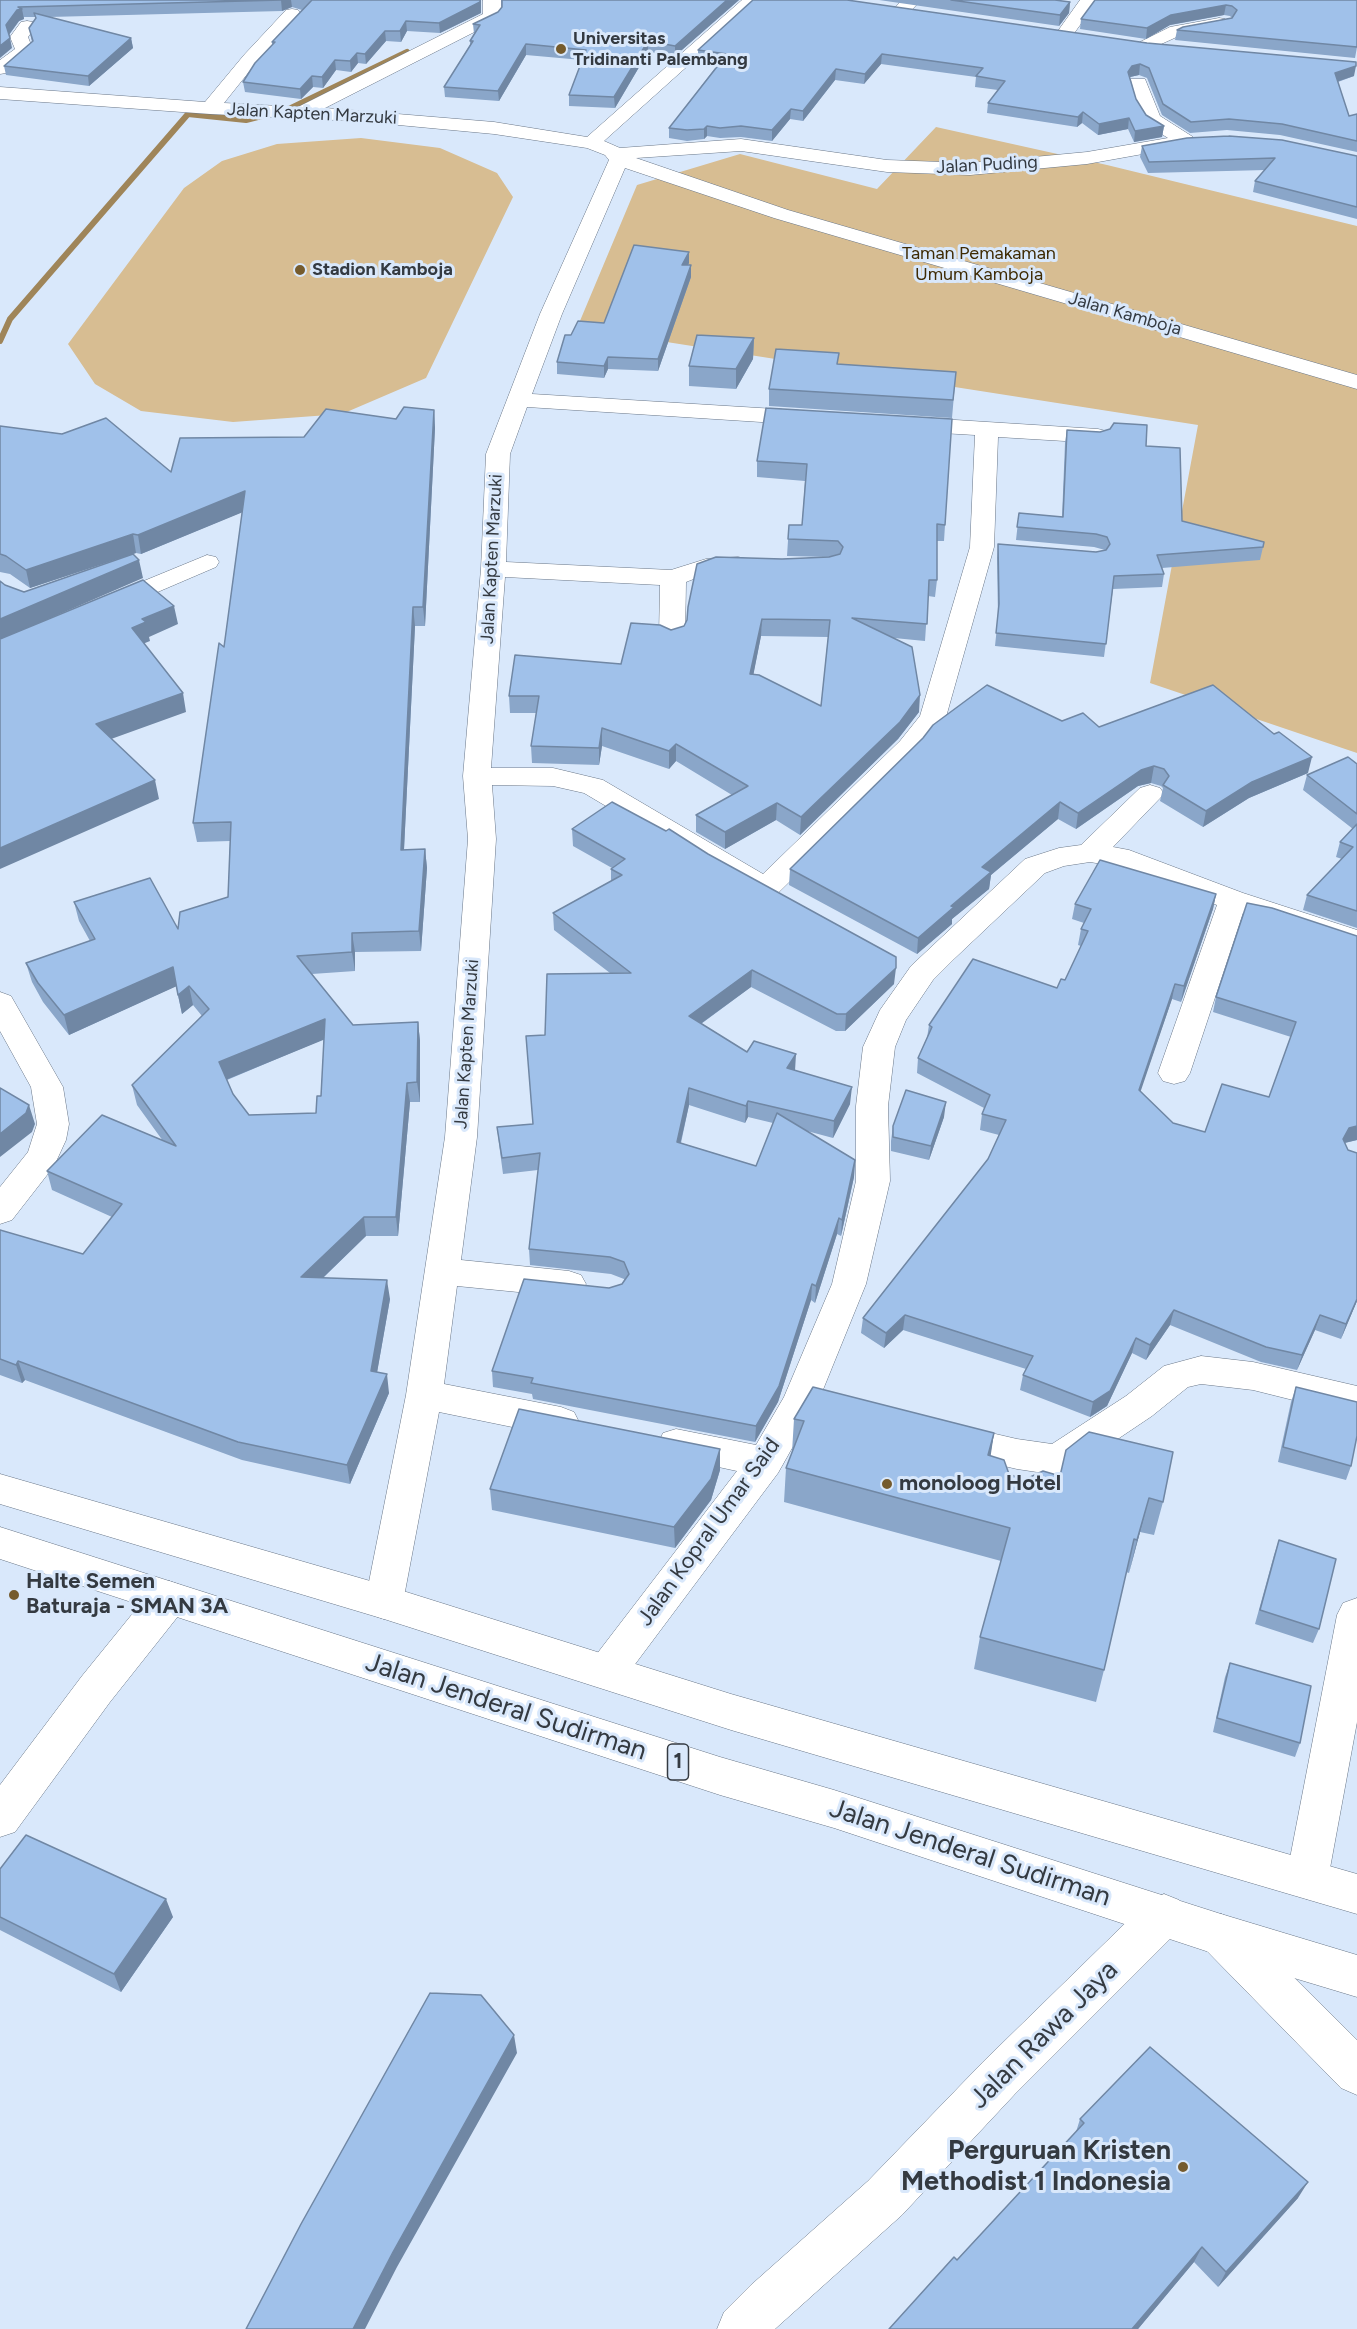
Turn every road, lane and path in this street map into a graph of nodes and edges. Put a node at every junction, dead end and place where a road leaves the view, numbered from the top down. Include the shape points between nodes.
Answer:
1 (752, 0) edge
2 (1086, 3) edge
3 (492, 4) edge
4 (1063, 4) edge
5 (907, 5) edge
6 (880, 8) edge
7 (292, 14) dead end
8 (924, 14) edge
9 (1224, 22) edge
10 (27, 26) edge
11 (1041, 32) edge
12 (1124, 43) edge
13 (1146, 46) junction
14 (1178, 49) edge
15 (0, 69) edge
16 (1138, 83) dead end
17 (0, 93) edge
18 (210, 108) junction
19 (298, 112) junction
20 (609, 152) junction
21 (1357, 382) edge
22 (518, 400) junction
23 (835, 419) edge
24 (882, 422) edge
25 (987, 429) junction
26 (1098, 436) edge
27 (207, 562) dead end
28 (144, 563) dead end
29 (756, 565) edge
30 (493, 569) junction
31 (673, 578) junction
32 (164, 580) junction
33 (89, 613) edge
34 (672, 637) edge
35 (477, 776) junction
36 (1150, 794) dead end
37 (1089, 853) junction
38 (1233, 900) junction
39 (1353, 935) edge
40 (0, 1003) edge
41 (1173, 1073) dead end
42 (0, 1211) edge
43 (443, 1271) junction
44 (598, 1288) edge
45 (424, 1395) junction
46 (1357, 1401) edge
47 (800, 1402) junction
48 (834, 1410) edge
49 (589, 1427) edge
50 (914, 1429) edge
51 (648, 1439) edge
52 (1057, 1460) junction
53 (765, 1462) junction
54 (1026, 1488) edge
55 (0, 1489) edge
56 (0, 1543) edge
57 (169, 1599) junction
58 (384, 1602) junction
59 (1357, 1615) edge
60 (607, 1671) junction
61 (0, 1818) edge
62 (1307, 1879) junction
63 (1357, 1894) edge
64 (1164, 1915) junction
65 (1221, 1935) junction
66 (1357, 1976) edge
67 (1357, 2072) edge
68 (741, 2329) edge

1 - 20 main road
2 - 4 main road
2 - 11 main road via 1072,36
3 - 19 main road via 492,16
5 - 6 main road
5 - 8 main road
7 - 18 main road
9 - 13 main road via 1176,31
10 - 15 main road via 19,37 24,50
12 - 13 main road
13 - 14 main road
16 - 20 main road, Jalan Puding via 1153,120 1193,140 1087,158 970,169 887,166 741,145
17 - 18 main road, Jalan Kapten Marzuki
18 - 19 main road, Jalan Kapten Marzuki
19 - 20 main road, Jalan Kapten Marzuki via 494,128
20 - 21 main road, Jalan Kamboja via 781,214
20 - 22 main road, Jalan Kapten Marzuki
22 - 23 main road
22 - 30 main road, Jalan Kapten Marzuki via 498,454
24 - 25 main road
25 - 26 main road
25 - 35 main road via 993,548 933,717 776,893 593,786 543,776
27 - 32 main road
28 - 32 main road
29 - 31 main road via 713,565
30 - 31 main road
30 - 35 main road, Jalan Kapten Marzuki
31 - 34 main road
32 - 33 main road
35 - 43 main road, Jalan Kapten Marzuki via 482,839 461,1137
36 - 37 main road
37 - 38 main road, Jalan Kopral Umar Said via 1119,857
37 - 47 main road, Jalan Kopral Umar Said via 1046,860 1027,871 911,967 879,1047 872,1106 873,1181 849,1284
38 - 39 main road, Jalan Kopral Umar Said
38 - 41 main road
40 - 42 main road via 47,1087 53,1124 42,1158
43 - 44 main road
43 - 45 main road, Jalan Kapten Marzuki
45 - 49 main road
45 - 58 main road, Jalan Kapten Marzuki
46 - 52 main road via 1253,1376 1201,1370 1177,1376
47 - 48 main road
47 - 53 main road, Jalan Kopral Umar Said
50 - 52 main road
51 - 53 main road
52 - 54 main road
53 - 60 main road, Jalan Kopral Umar Said
55 - 58 main road
56 - 57 main road, Jalan Jenderal Sudirman / 1
57 - 61 main road
57 - 64 main road, Jalan Jenderal Sudirman / 1
58 - 60 main road
59 - 62 main road
60 - 62 main road via 731,1712
62 - 63 main road
64 - 65 main road, Jalan Jenderal Sudirman / 1
64 - 68 main road, Jalan Rawa Jaya via 999,2078 885,2198
65 - 66 main road, Jalan Jenderal Sudirman / 1
65 - 67 main road

